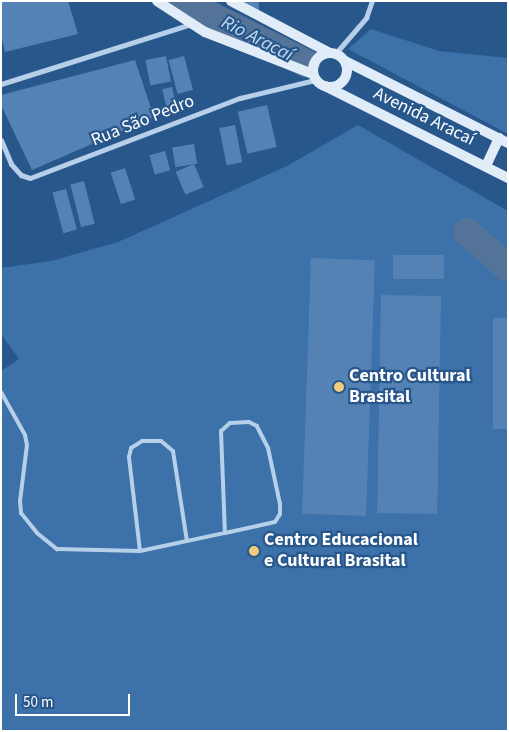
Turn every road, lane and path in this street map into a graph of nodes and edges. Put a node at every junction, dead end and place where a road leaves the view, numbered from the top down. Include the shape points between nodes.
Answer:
1 (157, 1) edge
2 (231, 1) edge
3 (372, 1) edge
4 (191, 24) junction
5 (332, 53) junction
6 (345, 61) junction
7 (318, 80) junction
8 (1, 84) edge
9 (505, 138) edge
10 (1, 140) edge
11 (486, 166) junction
12 (508, 178) edge
13 (1, 392) edge
14 (225, 534) junction
15 (187, 541) junction
16 (140, 550) junction

1 - 4 main road, Avenida Aracaí
2 - 5 main road
3 - 5 street via 366,18
4 - 7 main road, Avenida Aracaí
4 - 8 street
5 - 6 main road
5 - 7 main road via 314,62
6 - 7 main road via 346,78 336,85
6 - 9 main road, Avenida Aracaí
7 - 10 street, Rua São Pedro via 240,98 30,178 11,164
7 - 11 main road, Avenida Aracaí
9 - 11 main road
11 - 12 main road, Avenida Aracaí
13 - 16 lane via 26,435 21,513 36,533 57,548
14 - 14 lane via 275,522 280,514 268,448 257,426 249,422 230,423 220,430 218,438
14 - 15 lane
15 - 16 lane
15 - 16 lane via 173,451 161,441 142,442 132,448 129,457

